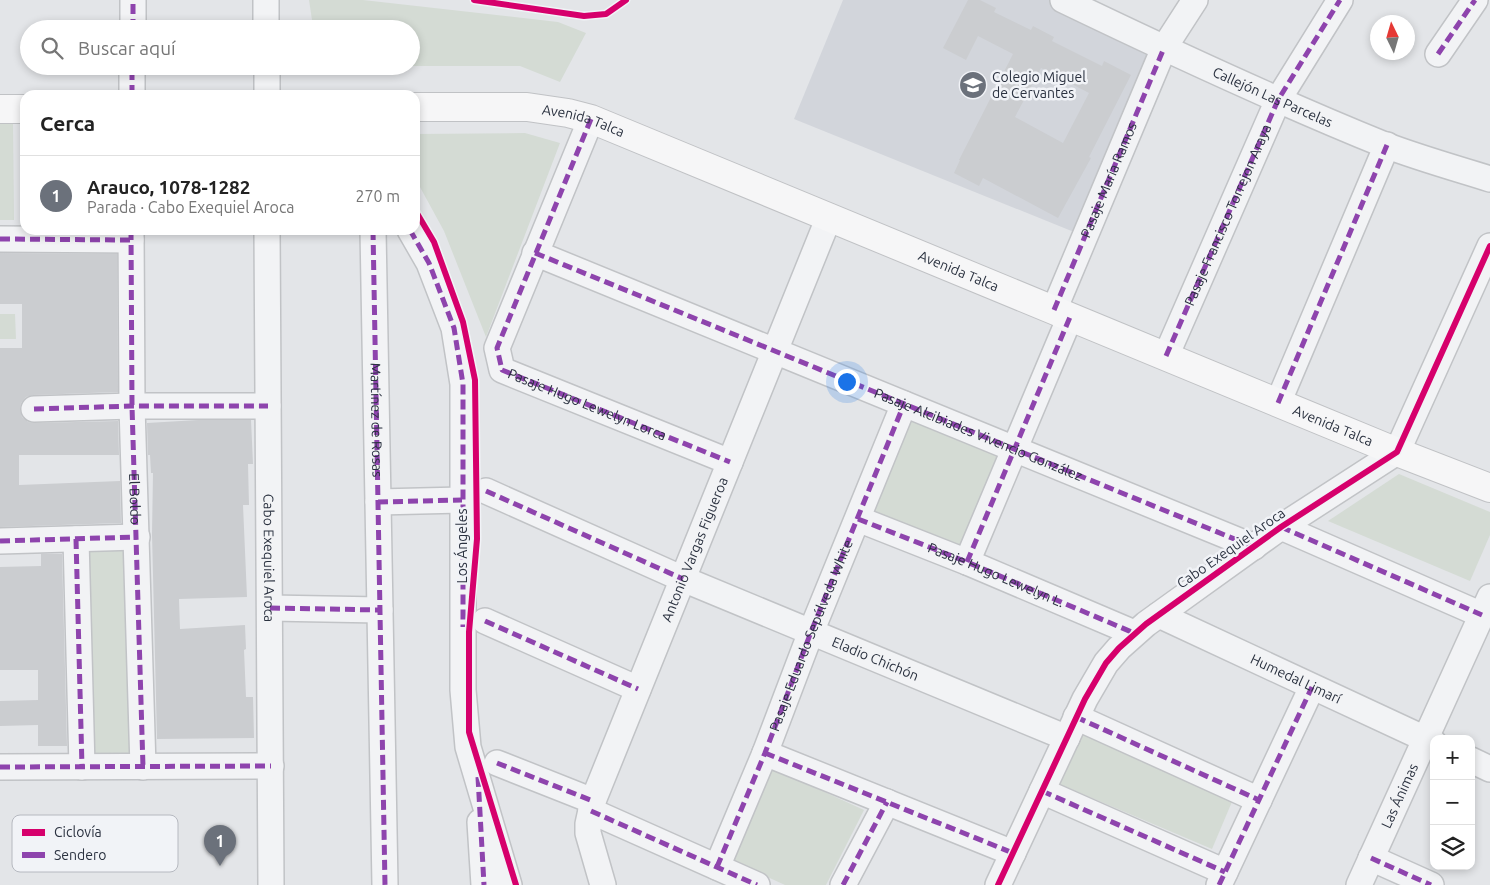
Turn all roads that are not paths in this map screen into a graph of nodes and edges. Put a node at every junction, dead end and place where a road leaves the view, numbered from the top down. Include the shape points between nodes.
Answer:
1 (133, 0) edge
2 (266, 0) edge
3 (1063, 0) edge
4 (1195, 0) edge
5 (1340, 0) edge
6 (1475, 0) edge
7 (132, 20) edge
8 (266, 20) edge
9 (1164, 48) junction
10 (1438, 54) dead end
11 (132, 75) edge
12 (267, 75) edge
13 (132, 90) edge
14 (267, 90) edge
15 (1278, 100) junction
16 (420, 107) edge
17 (0, 109) edge
18 (20, 109) edge
19 (591, 119) junction
20 (1387, 146) junction
21 (1490, 179) edge
22 (829, 218) junction
23 (131, 235) edge
24 (267, 235) edge
25 (373, 235) edge
26 (413, 235) edge
27 (0, 239) edge
28 (1490, 246) edge
29 (535, 253) junction
30 (1062, 313) junction
31 (775, 351) junction
32 (1166, 356) junction
33 (1278, 403) junction
34 (904, 404) junction
35 (132, 406) junction
36 (268, 406) junction
37 (34, 409) dead end
38 (1015, 449) junction
39 (1397, 452) junction
40 (730, 462) junction
41 (1490, 488) edge
42 (486, 491) dead end
43 (462, 500) junction
44 (378, 502) junction
45 (858, 519) junction
46 (1281, 527) junction
47 (136, 538) junction
48 (76, 539) junction
49 (0, 541) edge
50 (1254, 547) junction
51 (967, 562) junction
52 (683, 579) junction
53 (1486, 606) edge
54 (270, 608) junction
55 (380, 610) junction
56 (1159, 615) junction
57 (485, 621) dead end
58 (811, 632) junction
59 (1134, 633) junction
60 (1312, 687) junction
61 (638, 689) junction
62 (1072, 727) junction
63 (1432, 735) edge
64 (1430, 741) edge
65 (765, 753) junction
66 (1475, 762) edge
67 (143, 766) junction
68 (271, 766) junction
69 (0, 767) edge
70 (82, 767) junction
71 (1490, 769) edge
72 (487, 770) junction
73 (1042, 792) junction
74 (1259, 800) junction
75 (887, 802) junction
76 (592, 806) junction
77 (1013, 853) junction
78 (1371, 858) junction
79 (717, 867) junction
80 (1222, 879) edge
81 (271, 885) edge
82 (385, 885) edge
83 (484, 885) edge
84 (509, 885) edge
85 (603, 885) edge
86 (757, 885) edge
87 (843, 885) edge
88 (998, 885) edge
89 (1359, 885) edge
90 (1431, 885) edge

1 - 7 street
2 - 8 street
3 - 9 street, Callejón Las Parcelas
4 - 9 street, Pasaje María Ramos
5 - 15 street, Pasaje Francisco Torrejon Araya
6 - 10 street
9 - 15 street, Callejón Las Parcelas
9 - 30 street, Pasaje María Ramos
11 - 13 street
12 - 14 street
15 - 20 street, Callejón Las Parcelas
15 - 32 street, Pasaje Francisco Torrejon Araya
16 - 19 main road, Avenida Talca via 519,106
17 - 18 main road
19 - 22 main road, Avenida Talca
19 - 29 street, Pasaje Hugo Lewelyn Lorca
20 - 21 street, Callejón Las Parcelas
20 - 33 street
22 - 30 main road, Avenida Talca
22 - 31 street, Antonio Vargas Figueroa
23 - 27 street
23 - 35 street, El Boldo
24 - 36 street, Cabo Exequiel Aroca
25 - 44 street, Martínez de Rosas
26 - 43 street, Los Ángeles via 429,263 454,328 463,384
28 - 39 street
29 - 31 street, Pasaje Alcibiades Vivencio González
29 - 40 street, Pasaje Hugo Lewelyn Lorca via 497,348 502,370
30 - 32 main road, Avenida Talca
30 - 38 street, Pasaje María Ramos
31 - 34 street, Pasaje Alcibiades Vivencio González
31 - 40 street, Antonio Vargas Figueroa
32 - 33 main road, Avenida Talca
33 - 39 main road, Avenida Talca
34 - 38 street, Pasaje Alcibiades Vivencio González
34 - 45 street, Pasaje Eduardo Sepúlveda White
35 - 36 street
35 - 37 street
35 - 47 street, El Boldo
36 - 54 street, Cabo Exequiel Aroca
38 - 50 street, Pasaje Alcibiades Vivencio González
38 - 51 street, Pasaje María Ramos
39 - 41 main road, Avenida Talca
39 - 46 street, Cabo Exequiel Aroca
40 - 52 street, Antonio Vargas Figueroa
42 - 52 street, Eladio Chichón
43 - 44 street, Los Ángeles
43 - 72 street, Los Ángeles via 463,690 468,747
44 - 55 street, Martínez de Rosas
45 - 51 street, Pasaje Hugo Lewelyn L.
45 - 58 street, Pasaje Eduardo Sepúlveda White
46 - 50 street, Cabo Exequiel Aroca
46 - 53 street
47 - 48 street
47 - 67 street, El Boldo
48 - 49 street
48 - 70 street
50 - 56 street, Cabo Exequiel Aroca
51 - 59 street, Pasaje Hugo Lewelyn L.
52 - 58 street, Eladio Chichón
52 - 61 street, Antonio Vargas Figueroa
53 - 63 street, Las Ánimas
54 - 55 street
54 - 68 street, Cabo Exequiel Aroca
55 - 82 street, Martínez de Rosas
56 - 59 street, Cabo Exequiel Aroca
56 - 60 street, Humedal Limarí
57 - 61 street
58 - 62 street, Eladio Chichón
58 - 65 street, Pasaje Eduardo Sepúlveda White
59 - 62 street, Cabo Exequiel Aroca via 1094,681
60 - 64 street, Humedal Limarí
60 - 74 street
61 - 76 street, Antonio Vargas Figueroa
62 - 73 street, Cabo Exequiel Aroca
62 - 74 street, Eladio Chichón
64 - 78 street, Las Ánimas
65 - 75 street
65 - 79 street, Pasaje Eduardo Sepúlveda White
66 - 71 street
67 - 68 street
67 - 70 street
68 - 81 street, Cabo Exequiel Aroca
69 - 70 street
72 - 76 street
72 - 83 street
72 - 84 street, Los Ángeles
73 - 77 street, Cabo Exequiel Aroca
73 - 80 street
74 - 80 street
75 - 77 street
75 - 87 street
76 - 79 street
76 - 85 street, Antonio Vargas Figueroa via 589,842
77 - 88 street, Cabo Exequiel Aroca
78 - 89 street, Las Ánimas
78 - 90 street
79 - 86 street

